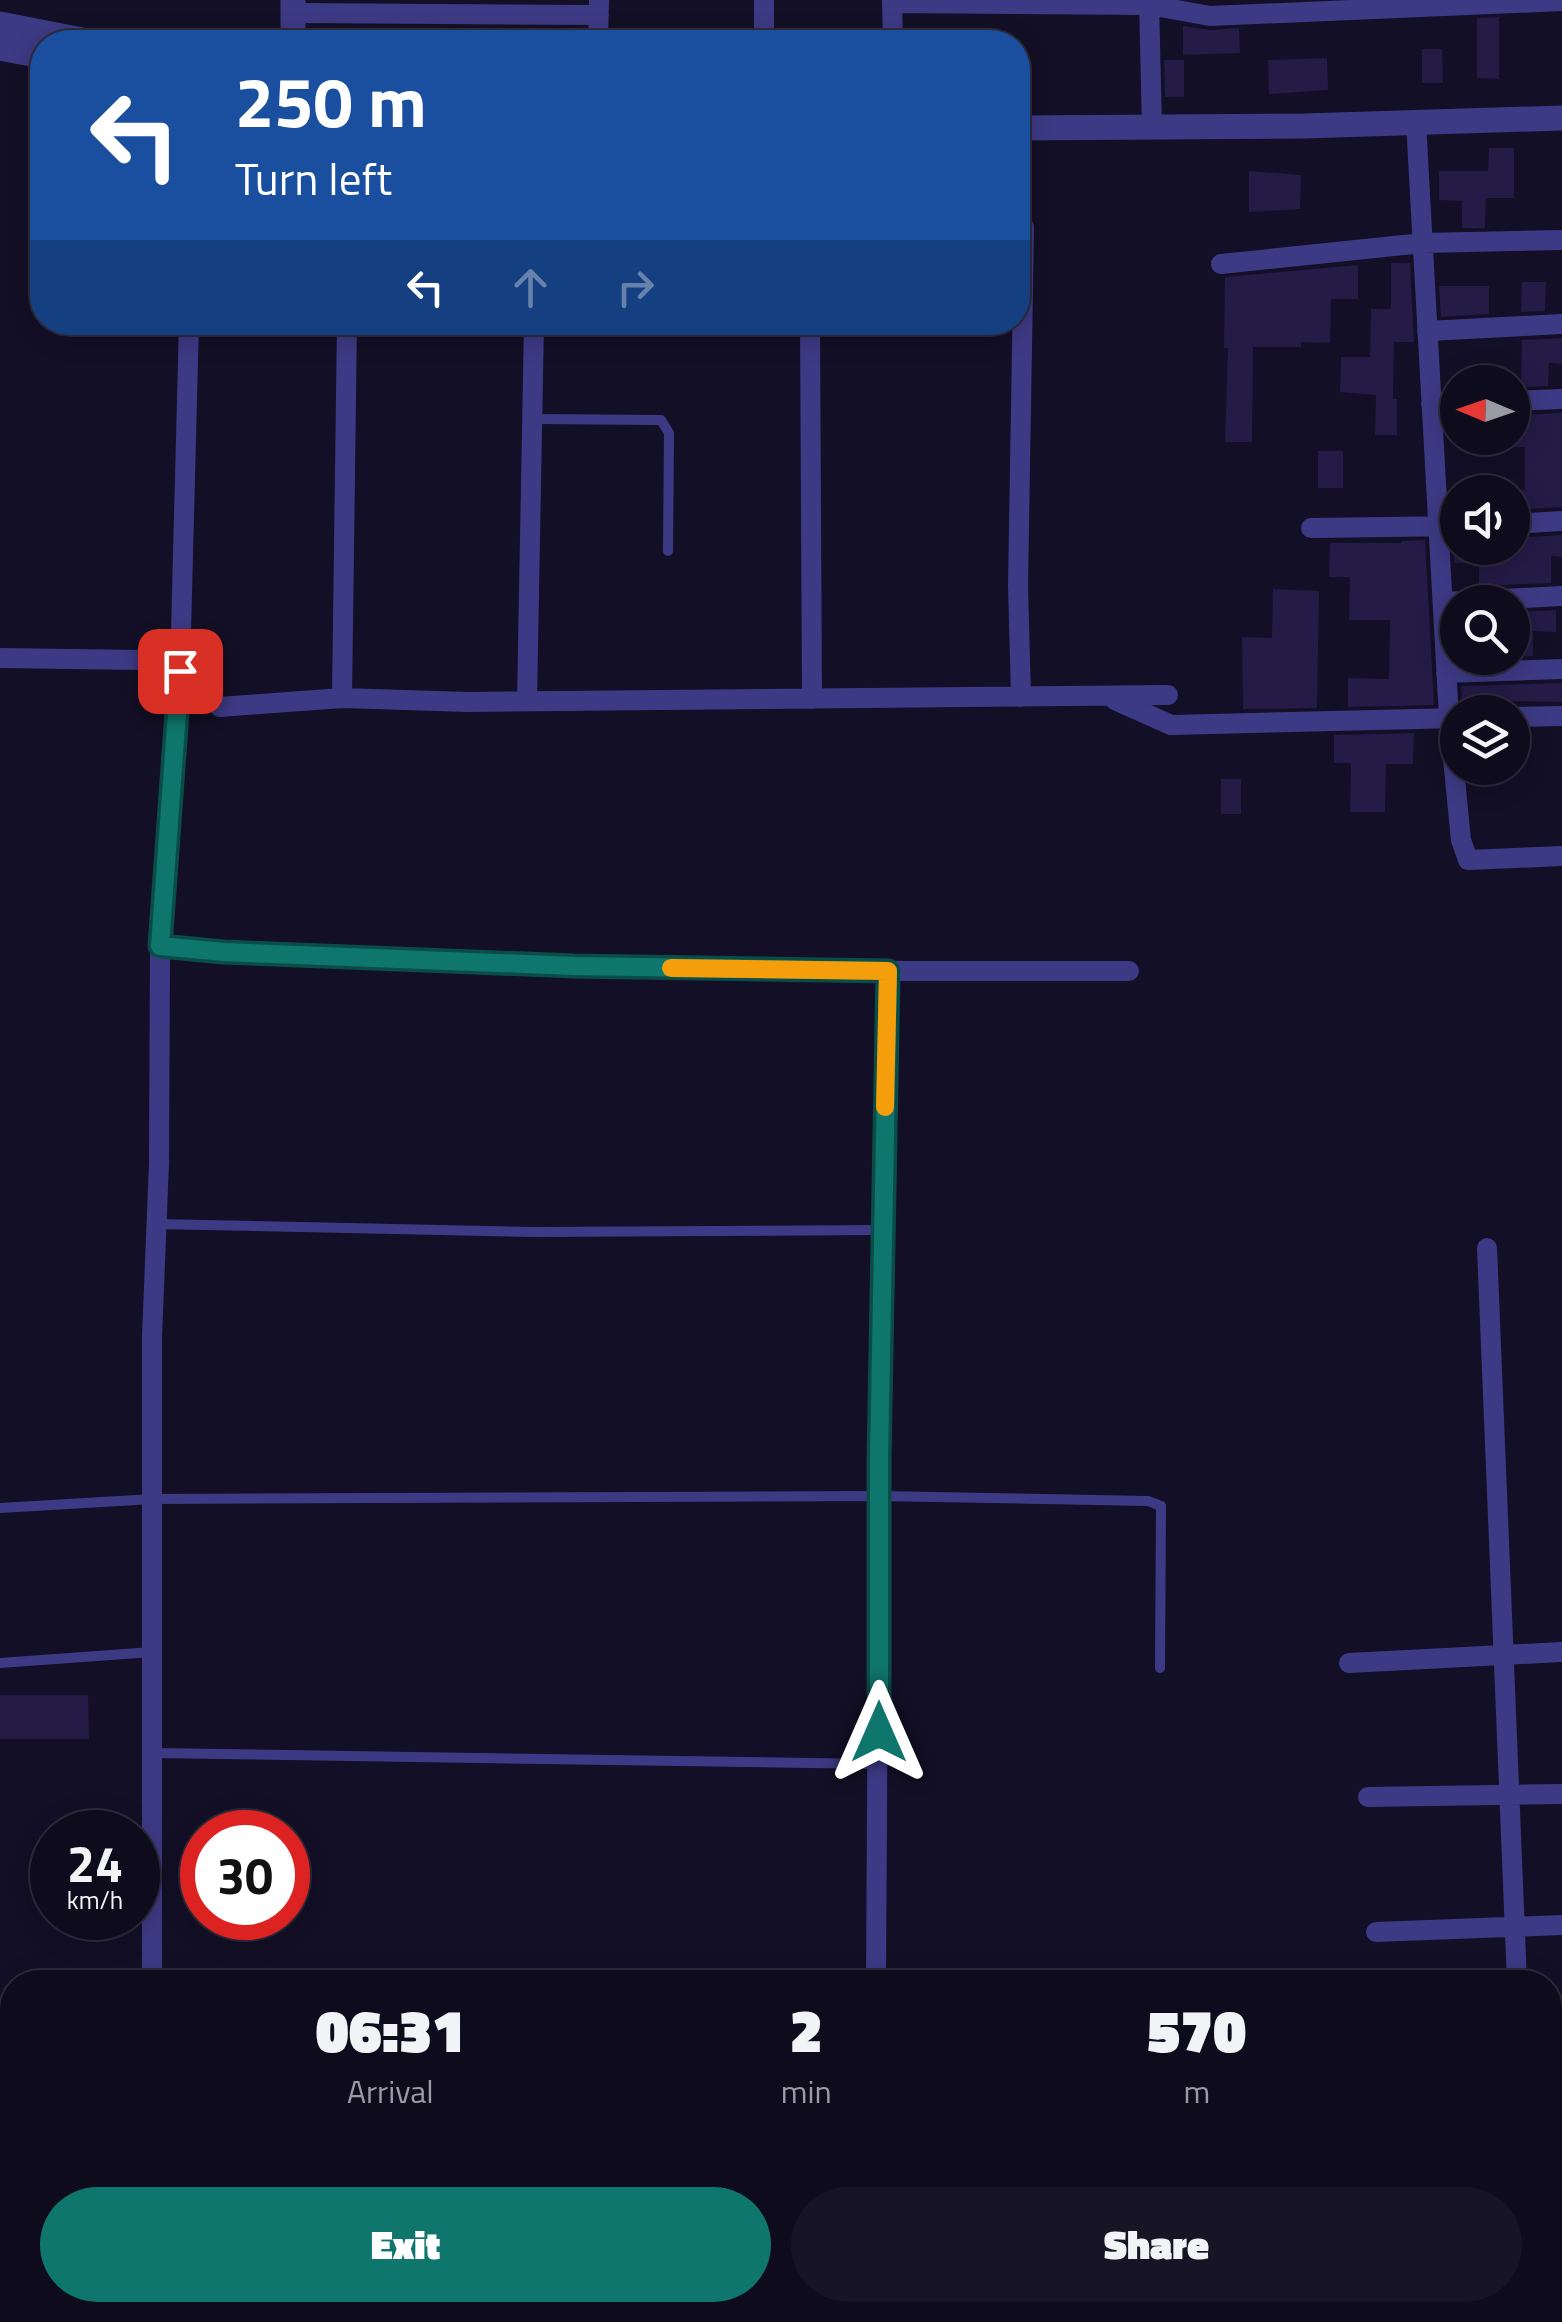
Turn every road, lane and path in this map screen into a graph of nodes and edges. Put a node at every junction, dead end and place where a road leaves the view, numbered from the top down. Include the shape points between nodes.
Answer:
1 (764, 0) edge
2 (1562, 1) edge
3 (892, 2) edge
4 (1149, 2) edge
5 (295, 4) edge
6 (1387, 5) edge
7 (599, 8) edge
8 (0, 24) edge
9 (31, 30) edge
10 (294, 30) edge
11 (764, 30) edge
12 (893, 30) edge
13 (0, 48) edge
14 (30, 54) edge
15 (1562, 118) edge
16 (1416, 122) junction
17 (1030, 128) edge
18 (1152, 128) junction
19 (1562, 240) edge
20 (1423, 243) junction
21 (1222, 264) dead end
22 (1562, 324) edge
23 (1427, 331) junction
24 (189, 335) edge
25 (347, 335) edge
26 (534, 335) edge
27 (810, 335) edge
28 (1022, 335) edge
29 (1562, 399) edge
30 (1530, 400) edge
31 (1431, 404) junction
32 (1440, 404) edge
33 (532, 419) junction
34 (1440, 475) edge
35 (1562, 521) edge
36 (1530, 523) edge
37 (1440, 527) edge
38 (1311, 528) dead end
39 (668, 551) dead end
40 (1562, 596) edge
41 (1530, 598) edge
42 (0, 658) edge
43 (1562, 669) edge
44 (1530, 670) edge
45 (180, 671) junction
46 (1168, 695) dead end
47 (1106, 696) junction
48 (1021, 697) junction
49 (342, 698) junction
50 (812, 699) junction
51 (527, 701) junction
52 (1562, 716) edge
53 (1530, 717) edge
54 (1440, 718) edge
55 (1457, 785) edge
56 (1562, 856) edge
57 (160, 946) junction
58 (888, 971) junction
59 (1129, 972) dead end
60 (157, 1224) junction
61 (883, 1230) junction
62 (1486, 1248) dead end
63 (879, 1496) junction
64 (153, 1499) junction
65 (0, 1508) edge
66 (153, 1652) junction
67 (1562, 1652) edge
68 (1504, 1653) junction
69 (0, 1663) edge
70 (1349, 1663) dead end
71 (1160, 1668) dead end
72 (153, 1753) junction
73 (878, 1764) junction
74 (1562, 1794) edge
75 (1510, 1796) junction
76 (1368, 1797) dead end
77 (1562, 1925) edge
78 (1514, 1926) junction
79 (1376, 1932) dead end
80 (152, 1970) edge
81 (876, 1970) edge
82 (1517, 1970) edge

1 - 11 street
2 - 6 street
3 - 4 street
3 - 12 street
4 - 6 street via 1210,16
4 - 18 street
5 - 7 street
5 - 10 street
8 - 9 street
13 - 14 street
15 - 16 street
16 - 18 street
16 - 20 street
17 - 18 street
19 - 20 street
20 - 21 street
20 - 23 street
22 - 23 street
23 - 31 street
24 - 45 street
25 - 49 street
26 - 33 street
27 - 50 street
28 - 48 street
29 - 30 street
31 - 32 street
31 - 34 street
33 - 39 lane via 661,420 668,433
33 - 51 street
35 - 36 street
37 - 38 street
40 - 41 street
42 - 45 street via 143,660
43 - 44 street
45 - 49 street via 220,707
45 - 57 street
46 - 47 street
47 - 48 street
47 - 54 street via 1171,725
48 - 50 street
49 - 51 street
50 - 51 street
52 - 53 street
55 - 56 street via 1466,860
57 - 58 lane via 574,966
57 - 60 street
58 - 59 street
58 - 61 street
60 - 61 lane
60 - 64 street
61 - 63 street
62 - 68 street
63 - 64 lane
63 - 71 lane via 1161,1506
63 - 73 street
64 - 65 lane
64 - 66 street
66 - 69 lane
66 - 72 street
67 - 68 street
68 - 70 street
68 - 75 street
72 - 73 lane
72 - 80 street
73 - 81 street
74 - 75 street
75 - 76 street
75 - 78 street
77 - 78 street
78 - 79 street
78 - 82 street

